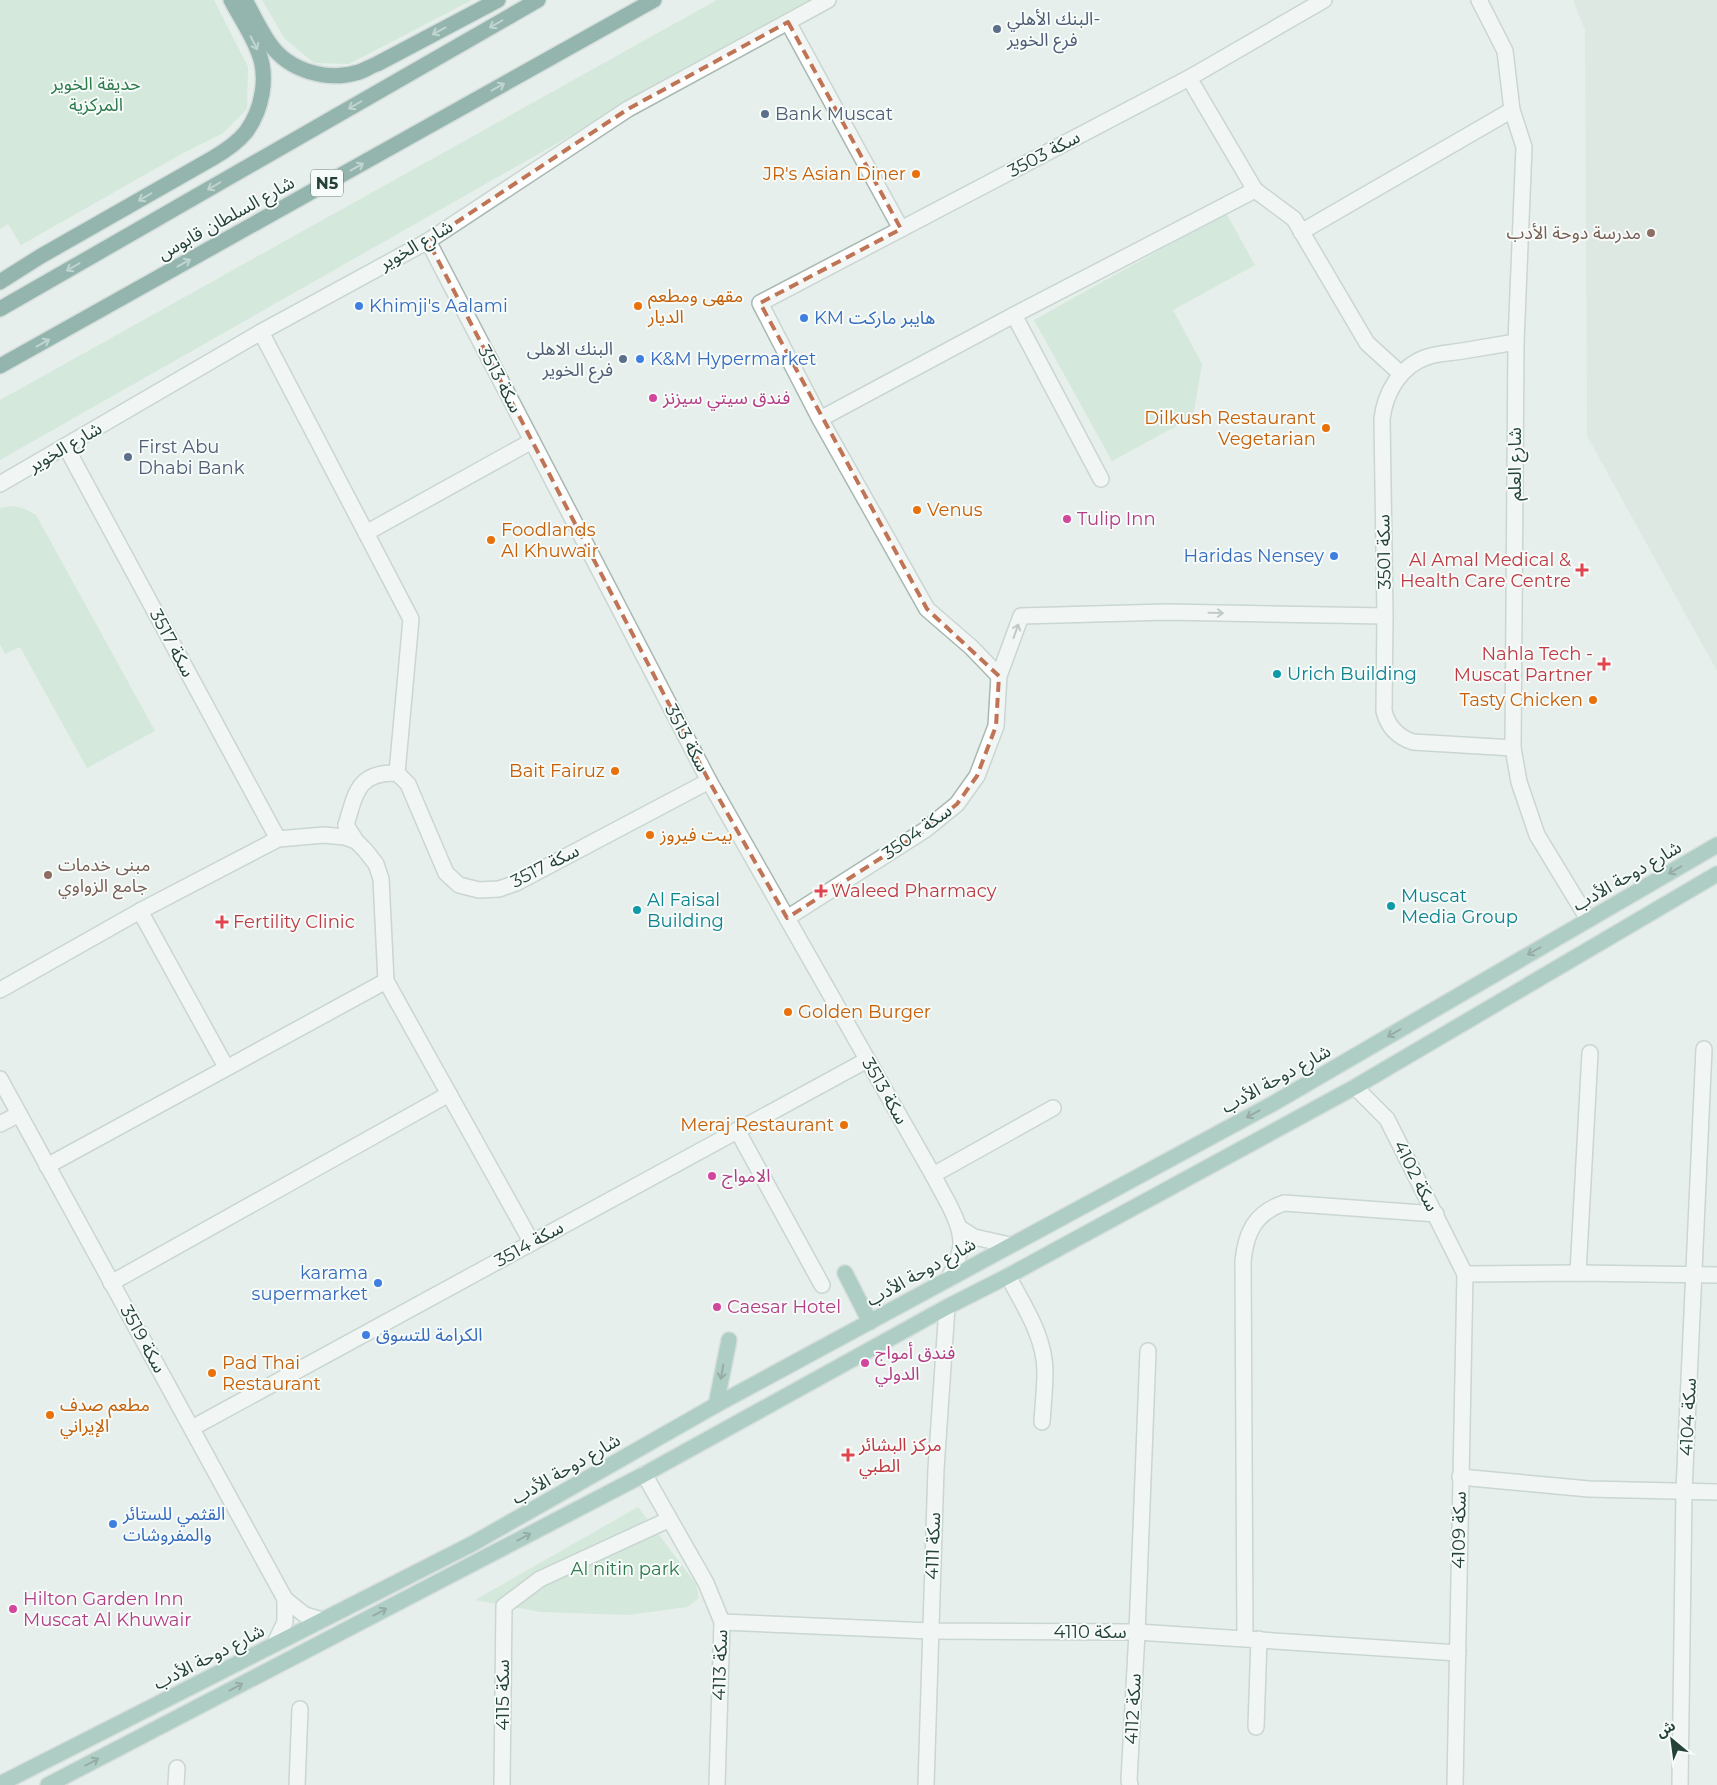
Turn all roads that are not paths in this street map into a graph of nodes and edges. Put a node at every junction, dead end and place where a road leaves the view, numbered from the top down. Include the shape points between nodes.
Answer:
1 (231, 0) edge
2 (245, 0) edge
3 (498, 0) edge
4 (538, 0) edge
5 (654, 0) edge
6 (828, 0) edge
7 (1324, 0) edge
8 (1479, 0) edge
9 (788, 22) junction
10 (1190, 78) junction
11 (1512, 110) junction
12 (1255, 190) junction
13 (901, 229) junction
14 (1302, 232) junction
15 (428, 241) junction
16 (0, 282) edge
17 (0, 309) edge
18 (1014, 315) junction
19 (261, 332) junction
20 (1516, 342) junction
21 (0, 366) edge
22 (1401, 374) junction
23 (820, 419) junction
24 (532, 441) junction
25 (66, 447) junction
26 (1101, 479) dead end
27 (0, 484) edge
28 (366, 533) junction
29 (1385, 616) junction
30 (999, 676) junction
31 (1513, 748) junction
32 (397, 774) junction
33 (709, 781) junction
34 (346, 825) junction
35 (333, 836) junction
36 (278, 839) junction
37 (356, 841) junction
38 (1717, 845) edge
39 (1717, 874) edge
40 (140, 911) junction
41 (787, 918) junction
42 (1588, 919) junction
43 (386, 981) junction
44 (0, 990) edge
45 (1704, 1049) dead end
46 (1590, 1053) dead end
47 (867, 1060) junction
48 (226, 1067) junction
49 (0, 1079) edge
50 (1355, 1087) junction
51 (1710, 1088) edge
52 (449, 1094) junction
53 (1053, 1108) dead end
54 (19, 1114) junction
55 (0, 1124) edge
56 (737, 1130) junction
57 (46, 1166) junction
58 (933, 1175) junction
59 (1436, 1214) junction
60 (960, 1228) junction
61 (532, 1243) junction
62 (1010, 1245) junction
63 (845, 1273) dead end
64 (1578, 1273) junction
65 (1465, 1274) junction
66 (1695, 1275) junction
67 (1717, 1275) edge
68 (1008, 1276) junction
69 (949, 1278) junction
70 (111, 1283) junction
71 (822, 1285) dead end
72 (947, 1307) junction
73 (870, 1322) junction
74 (729, 1340) dead end
75 (1148, 1351) dead end
76 (716, 1406) junction
77 (1042, 1422) dead end
78 (192, 1428) junction
79 (644, 1474) junction
80 (1460, 1477) junction
81 (1684, 1491) junction
82 (1717, 1492) edge
83 (668, 1520) junction
84 (285, 1599) junction
85 (322, 1620) junction
86 (722, 1622) junction
87 (930, 1631) junction
88 (1137, 1632) junction
89 (1252, 1639) junction
90 (275, 1643) junction
91 (1458, 1653) junction
92 (300, 1709) dead end
93 (1256, 1727) dead end
94 (177, 1768) dead end
95 (0, 1784) edge
96 (48, 1785) edge
97 (176, 1785) edge
98 (297, 1785) edge
99 (502, 1785) edge
100 (717, 1785) edge
101 (926, 1785) edge
102 (1130, 1785) edge
103 (1455, 1785) edge
104 (1680, 1785) edge

1 -> 16 highway via 259,52 263,73 262,94 246,132 231,147
3 -> 2 highway via 377,64 340,76 302,69 285,59 271,45
4 -> 17 highway, شارع السلطان قابوس
21 -> 5 highway, شارع السلطان قابوس / N5
6 - 9 street, شارع الخوير
7 - 10 street, سكة 3503
8 - 11 street, شارع العلم via 1505,51
9 - 13 street
9 - 15 street, شارع الخوير via 628,109
10 - 12 street
10 - 13 street, سكة 3503
11 - 14 street
11 - 20 street, شارع العلم via 1524,147
12 - 14 street via 1294,219
12 - 18 street
13 - 23 street, سكة 3503 via 760,303
14 - 22 street via 1367,343
15 - 19 street, شارع الخوير
15 - 24 street, سكة 3513
18 - 23 street
18 - 26 street
19 - 25 street, شارع الخوير
19 - 28 street
20 - 22 street, سكة 3501 via 1427,357
20 - 31 street, شارع العلم
22 - 29 street, سكة 3501 via 1384,404 1382,419
23 - 30 street via 928,609
24 - 28 street
24 - 33 street, سكة 3513
25 - 27 street, شارع الخوير
25 - 36 street, سكة 3517
28 - 32 street via 411,619
30 -> 29 street, سكة 3504 via 1022,616 1167,612
29 - 31 street, سكة 3501 via 1384,711 1395,732 1413,742
30 - 41 street, سكة 3504 via 996,726 977,776 957,804 925,830
31 - 42 street, شارع العلم via 1519,782 1536,835
32 - 33 street, سكة 3517 via 408,784 446,873 459,885 479,890 499,889 516,883
32 - 34 street via 384,773 367,779 356,792
33 - 41 street, سكة 3513
34 - 35 street
34 - 37 street
35 - 36 street
35 - 37 street
36 - 40 street
37 - 43 street via 376,864 381,879
38 -> 42 main road, شارع دوحة الأدب
39 - 50 main road
40 - 44 street
40 - 48 street
41 - 47 street, سكة 3513
42 -> 62 main road, شارع دوحة الأدب via 1274,1103
43 - 48 street
43 - 52 street
45 - 51 street, سكة 4104
46 - 64 street
47 - 56 street, سكة 3514
47 - 58 street, سكة 3513
48 - 57 street
49 - 54 street, سكة 3519
50 - 59 street, سكة 4102 via 1387,1119
50 - 68 main road
51 - 66 street, سكة 4104
52 - 61 street
52 - 70 street
53 - 58 street
54 - 55 street
54 - 57 street, سكة 3519
56 - 61 street, سكة 3514
56 - 71 street
57 - 70 street, سكة 3519
58 - 60 street, سكة 3513
59 - 65 street, سكة 4102
59 - 89 street via 1284,1203 1263,1214 1249,1231 1243,1261
60 - 62 street via 974,1237
60 - 69 street, سكة 3513 via 961,1246
61 - 78 street, سكة 3514
62 - 69 main road, شارع دوحة الأدب
63 - 73 main road
64 - 65 street
64 - 66 street
65 - 80 street, سكة 4109
66 - 67 street
66 - 81 street, سكة 4104
68 - 72 main road
68 - 77 street via 1032,1320 1043,1353
69 - 73 main road, شارع دوحة الأدب
70 - 78 street, سكة 3519
72 - 79 main road
72 - 87 street, سكة 4111
73 - 76 main road, شارع دوحة الأدب
74 -> 76 main road
75 - 88 street, سكة 4112
76 - 85 main road, شارع دوحة الأدب via 472,1544
78 - 84 street, سكة 3519
79 - 83 street, سكة 4113
96 -> 79 main road
80 - 81 street via 1589,1489
80 - 91 street, سكة 4109
81 - 82 street
81 - 104 street, سكة 4104
83 - 86 street, سكة 4113 via 706,1583
83 - 99 street, سكة 4115 via 540,1579 504,1606
84 - 85 street, سكة 3519 via 305,1615
84 - 90 street via 285,1622
85 - 90 main road, شارع دوحة الأدب
86 - 87 street, سكة 4110
86 - 100 street, سكة 4113
87 - 88 street, سكة 4110
87 - 101 street, سكة 4111
88 - 89 street, سكة 4110
88 - 102 street, سكة 4112
89 - 91 street, سكة 4110
89 - 93 street
90 - 95 main road, شارع دوحة الأدب
91 - 103 street, سكة 4109
92 - 98 street
94 - 97 street

